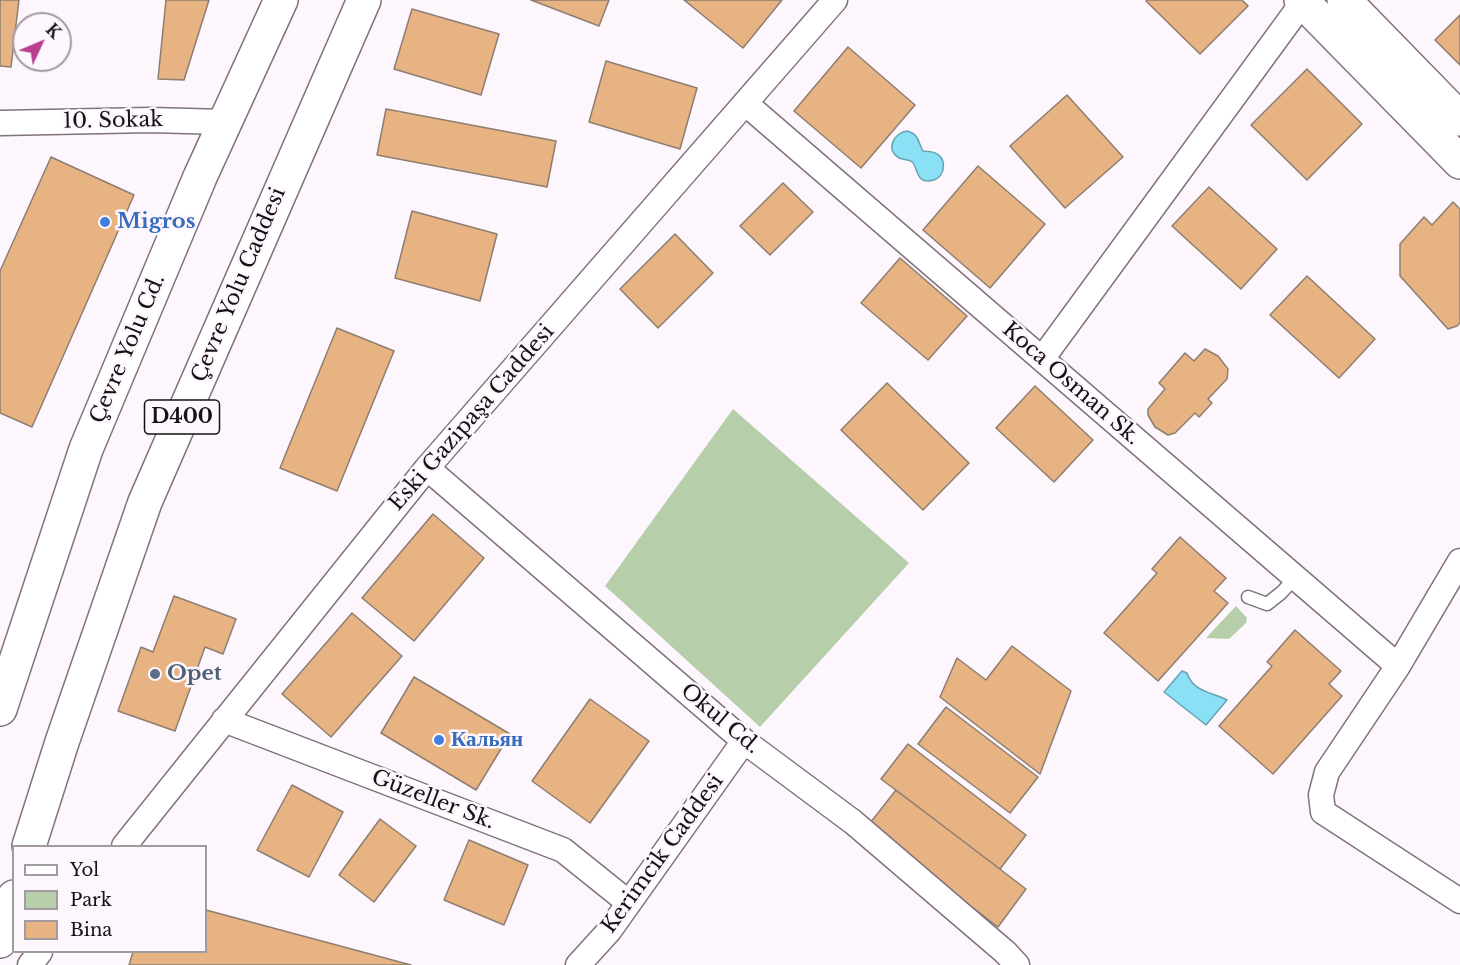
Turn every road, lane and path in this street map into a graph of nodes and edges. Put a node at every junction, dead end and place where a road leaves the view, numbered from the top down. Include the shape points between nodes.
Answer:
1 (281, 0) edge
2 (364, 0) edge
3 (835, 0) edge
4 (1344, 0) edge
5 (1302, 1) edge
6 (745, 103) junction
7 (1460, 119) edge
8 (225, 122) junction
9 (0, 123) edge
10 (1460, 162) edge
11 (1042, 359) junction
12 (427, 468) junction
13 (1460, 561) edge
14 (1296, 578) junction
15 (1248, 597) dead end
16 (1398, 666) junction
17 (0, 708) edge
18 (224, 720) junction
19 (744, 741) junction
20 (29, 845) edge
21 (125, 845) edge
22 (1460, 901) edge
23 (12, 903) edge
24 (629, 903) junction
25 (0, 940) edge
26 (1008, 961) edge
27 (578, 965) edge

1 - 8 main road, Çevre Yolu Cd.
2 - 20 main road, Çevre Yolu Caddesi / D400 via 145,502
3 - 6 street, Eski Gazipaşa Caddesi
4 - 7 main road
5 - 10 main road
5 - 11 street
6 - 11 street, Koca Osman Sk.
6 - 12 street, Eski Gazipaşa Caddesi
8 - 9 street, 10. Sokak
8 - 17 main road, Çevre Yolu Cd. via 86,449
11 - 14 street, Koca Osman Sk.
12 - 18 street, Eski Gazipaşa Caddesi
12 - 19 street, Okul Cd.
13 - 16 street
14 - 15 lane via 1267,604
14 - 16 street, Koca Osman Sk.
16 - 22 street via 1327,772 1321,795 1323,812
18 - 21 street, Eski Gazipaşa Caddesi
18 - 24 street, Güzeller Sk. via 563,850
19 - 24 street, Kerimcik Caddesi
19 - 26 street, Okul Cd. via 853,822
23 - 25 main road
24 - 27 street, Kerimcik Caddesi

